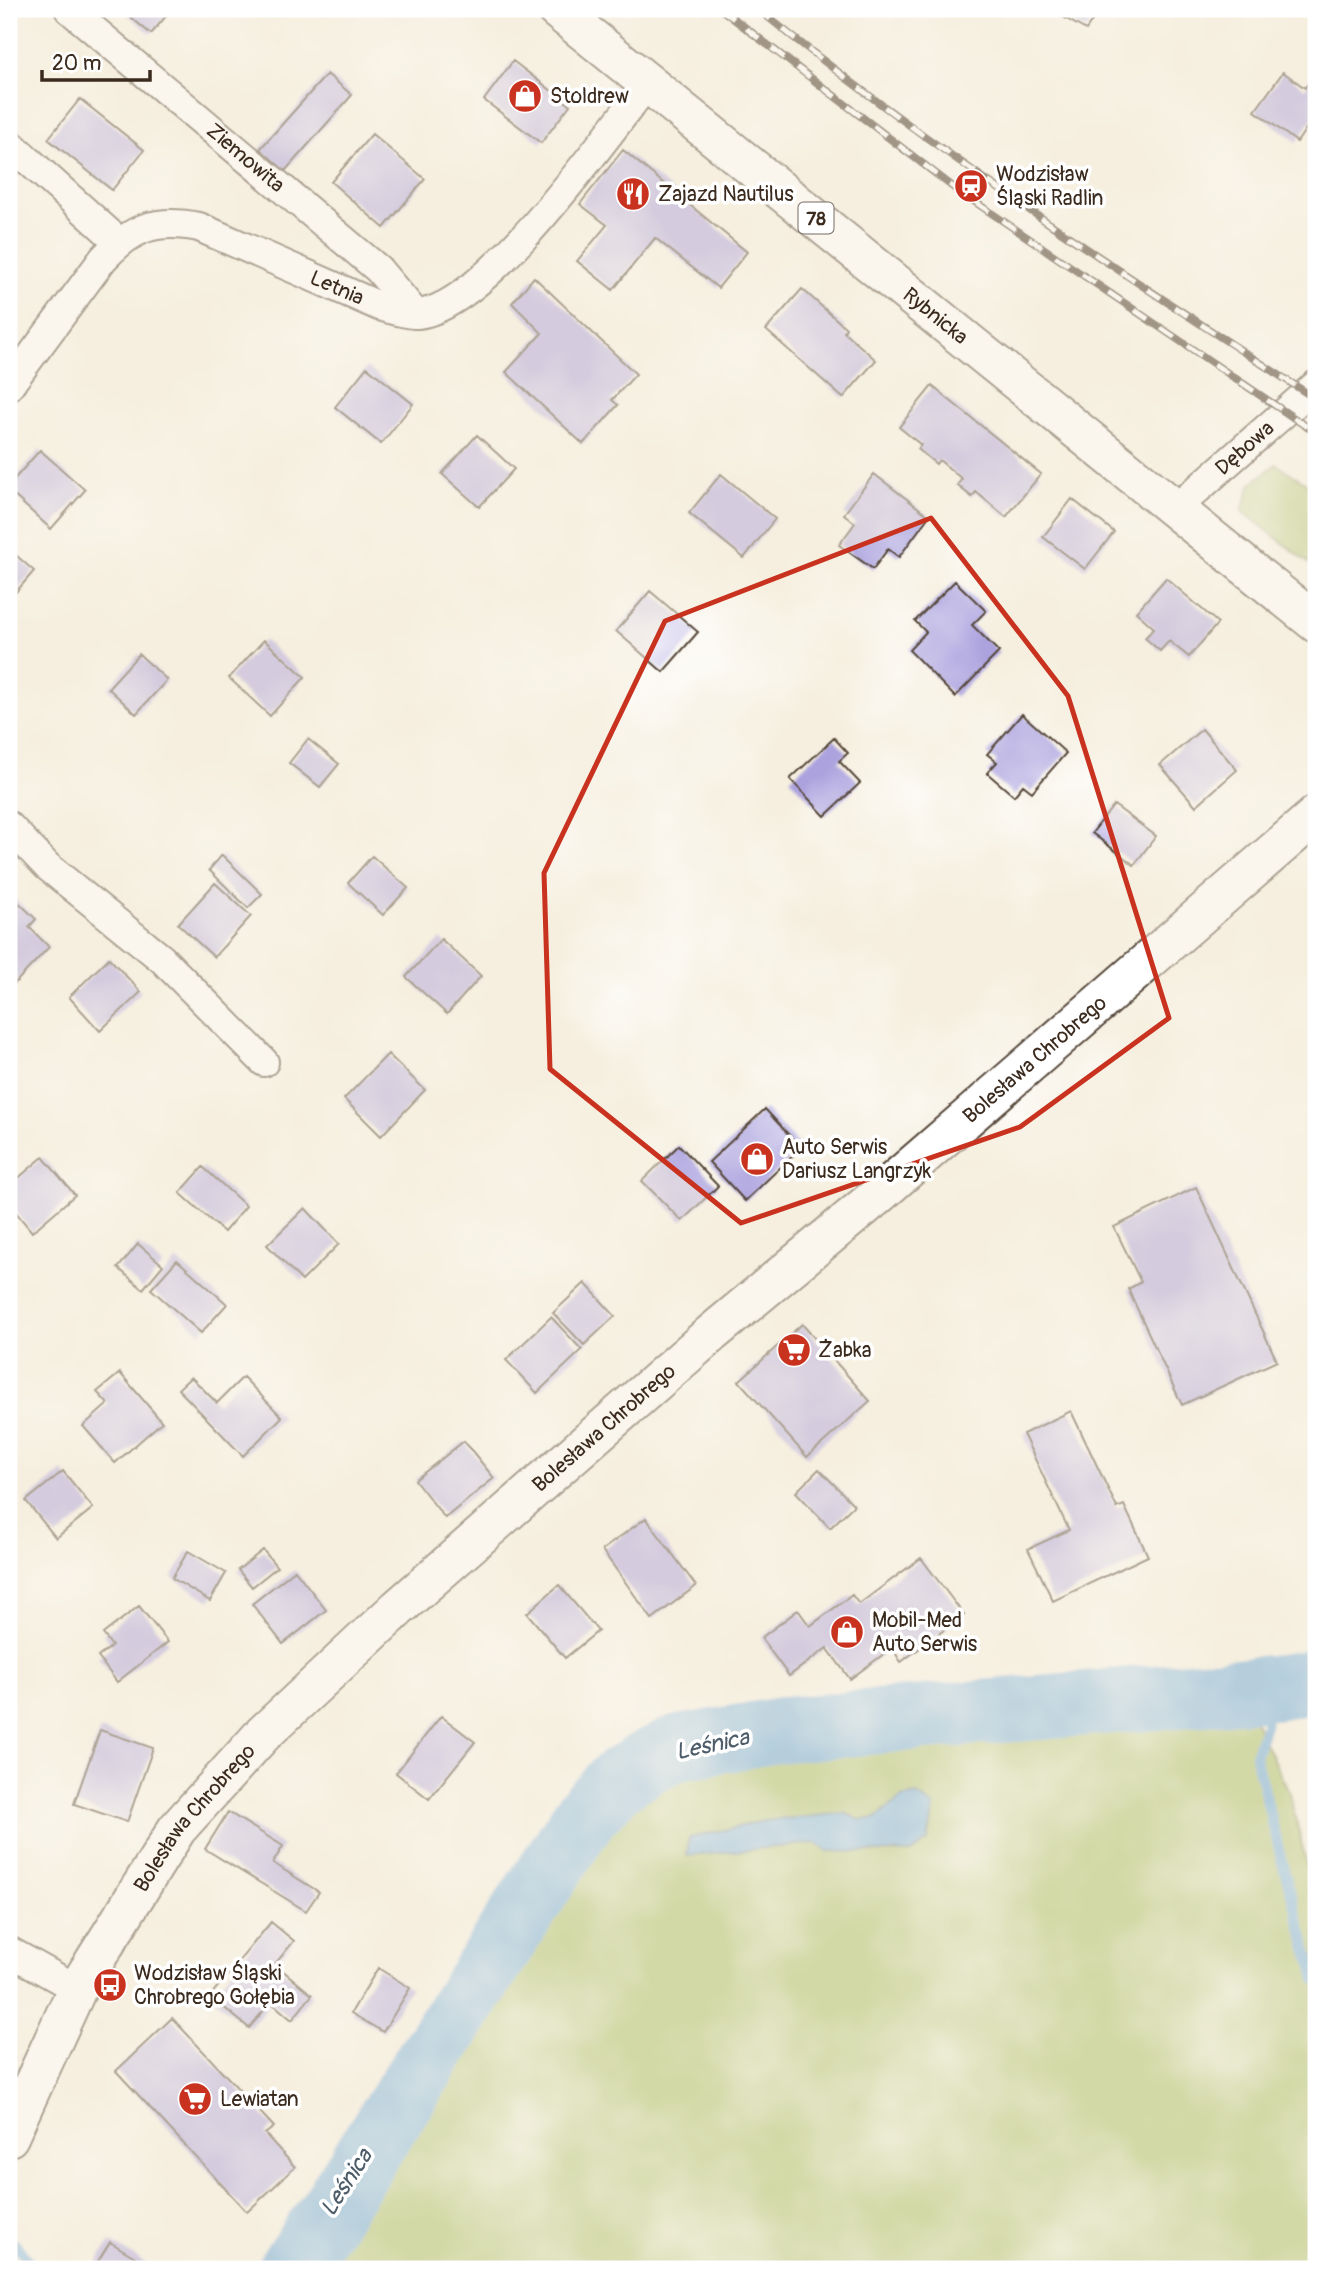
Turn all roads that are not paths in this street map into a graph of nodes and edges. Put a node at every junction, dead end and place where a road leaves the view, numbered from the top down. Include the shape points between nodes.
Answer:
1 (69, 9) edge
2 (555, 9) edge
3 (648, 83) junction
4 (9, 143) edge
5 (119, 242) junction
6 (416, 314) junction
7 (1316, 385) edge
8 (9, 386) edge
9 (1174, 510) junction
10 (1316, 623) edge
11 (1316, 815) edge
12 (9, 826) edge
13 (264, 1062) dead end
14 (9, 1951) edge
15 (77, 1989) junction
16 (9, 2137) edge

1 - 6 street, Ziemowita via 378,269
2 - 3 street, Rybnicka / 78
3 - 6 street via 570,182 487,276 449,303
3 - 9 street, Rybnicka / 78
4 - 5 street
5 - 6 street, Letnia via 150,226 182,223 379,306
5 - 8 street, Letnia
7 - 9 street, Dębowa
9 - 10 street, Rybnicka / 78
11 - 15 street, Bolesława Chrobrego via 702,1342 398,1608 262,1734 177,1829
12 - 13 street via 47,866 162,959
14 - 15 street
15 - 16 street, Bolesława Chrobrego

